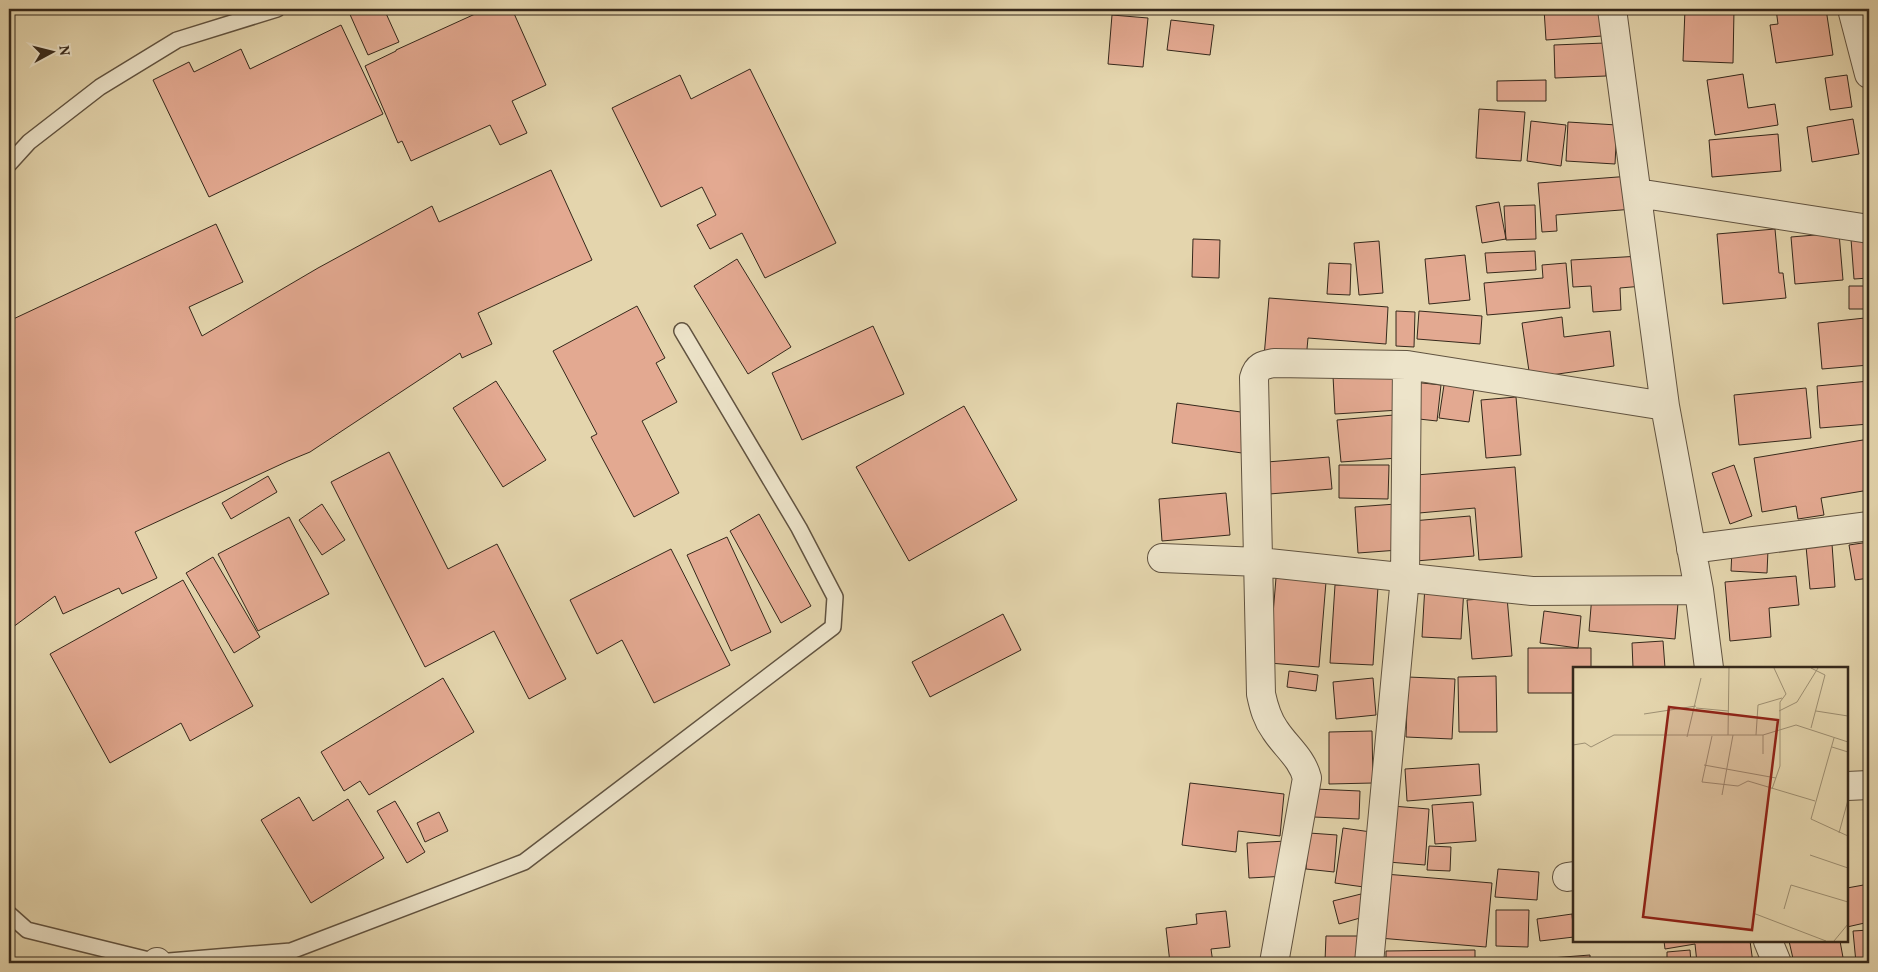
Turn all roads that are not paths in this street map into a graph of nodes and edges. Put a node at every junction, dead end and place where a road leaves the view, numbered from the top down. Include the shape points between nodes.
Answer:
1 (277, 9) edge
2 (1612, 9) edge
3 (1852, 9) edge
4 (1869, 74) edge
5 (9, 164) edge
6 (1637, 193) junction
7 (1869, 229) edge
8 (682, 331) dead end
9 (1408, 365) junction
10 (1666, 406) junction
11 (1869, 526) edge
12 (1691, 549) junction
13 (1162, 558) dead end
14 (1258, 562) junction
15 (1405, 577) junction
16 (1699, 590) junction
17 (1709, 667) edge
18 (1869, 785) edge
19 (1848, 786) edge
20 (9, 914) edge
21 (1768, 942) edge
22 (157, 963) edge
23 (1274, 963) edge
24 (1369, 963) edge
25 (1777, 963) edge

1 - 5 lane via 177,40 100,87 29,142
2 - 6 street
3 - 4 street
6 - 7 street
6 - 10 street
8 - 22 lane via 799,528 835,597 833,627 524,862 291,950
9 - 10 street
9 - 14 street via 1274,363 1262,365 1256,371
9 - 15 street
10 - 12 street
11 - 12 street
12 - 16 street
13 - 14 street
14 - 15 street
14 - 23 street via 1261,694 1265,715 1302,763 1307,778
15 - 16 street via 1532,591
15 - 24 street
16 - 17 street
18 - 19 street
20 - 22 lane via 27,930
21 - 25 street

